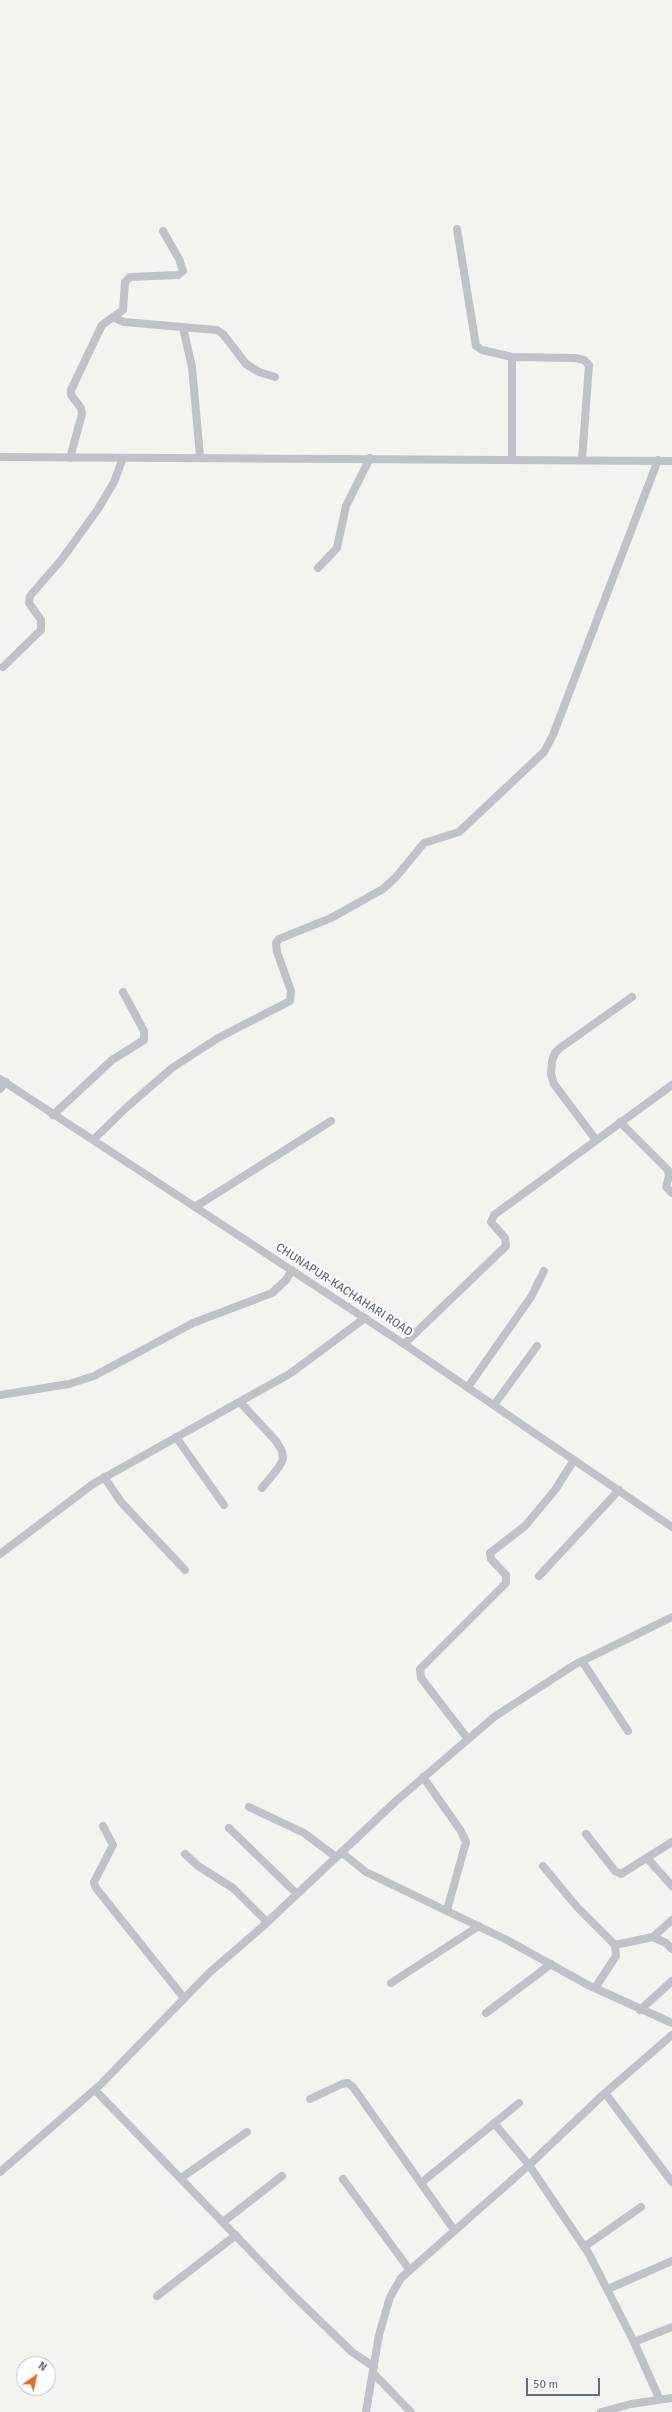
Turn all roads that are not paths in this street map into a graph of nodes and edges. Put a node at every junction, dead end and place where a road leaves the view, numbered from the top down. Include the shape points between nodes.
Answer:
1 (457, 229) dead end
2 (163, 231) dead end
3 (113, 317) junction
4 (183, 328) junction
5 (512, 357) junction
6 (275, 377) dead end
7 (200, 456) junction
8 (0, 457) edge
9 (70, 458) junction
10 (123, 458) junction
11 (370, 458) junction
12 (512, 459) junction
13 (582, 460) junction
14 (658, 460) junction
15 (672, 461) edge
16 (318, 568) dead end
17 (4, 667) dead end
18 (123, 992) dead end
19 (632, 997) dead end
20 (3, 1080) edge
21 (672, 1085) edge
22 (0, 1089) edge
23 (53, 1115) junction
24 (331, 1121) dead end
25 (620, 1122) junction
26 (92, 1140) junction
27 (596, 1140) junction
28 (672, 1193) edge
29 (195, 1207) junction
30 (292, 1270) junction
31 (544, 1271) dead end
32 (365, 1318) junction
33 (404, 1344) junction
34 (537, 1346) dead end
35 (468, 1387) junction
36 (0, 1395) edge
37 (240, 1402) junction
38 (494, 1405) junction
39 (176, 1437) junction
40 (574, 1460) junction
41 (104, 1477) junction
42 (262, 1488) dead end
43 (619, 1490) junction
44 (224, 1505) dead end
45 (672, 1527) edge
46 (0, 1554) edge
47 (185, 1570) dead end
48 (540, 1576) dead end
49 (672, 1617) edge
50 (582, 1661) junction
51 (628, 1731) dead end
52 (468, 1739) junction
53 (422, 1777) junction
54 (249, 1807) dead end
55 (103, 1826) dead end
56 (229, 1828) dead end
57 (586, 1834) dead end
58 (672, 1842) edge
59 (185, 1854) dead end
60 (338, 1855) junction
61 (647, 1858) junction
62 (543, 1866) dead end
63 (672, 1886) edge
64 (296, 1893) junction
65 (447, 1910) junction
66 (672, 1920) edge
67 (267, 1922) junction
68 (479, 1926) junction
69 (653, 1937) junction
70 (615, 1945) junction
71 (672, 1949) edge
72 (551, 1964) junction
73 (672, 1981) edge
74 (391, 1983) dead end
75 (595, 1988) junction
76 (184, 1998) junction
77 (640, 2010) junction
78 (486, 2013) dead end
79 (672, 2023) edge
80 (672, 2034) edge
81 (95, 2090) junction
82 (605, 2093) junction
83 (310, 2099) dead end
84 (519, 2103) dead end
85 (494, 2124) junction
86 (247, 2132) dead end
87 (529, 2165) junction
88 (0, 2172) edge
89 (282, 2176) dead end
90 (182, 2178) junction
91 (343, 2179) dead end
92 (672, 2182) edge
93 (421, 2183) junction
94 (641, 2207) dead end
95 (223, 2222) junction
96 (454, 2230) junction
97 (236, 2235) junction
98 (584, 2247) junction
99 (672, 2261) edge
100 (409, 2269) junction
101 (608, 2289) junction
102 (157, 2296) dead end
103 (672, 2327) edge
104 (634, 2342) junction
105 (374, 2370) junction
106 (659, 2398) junction
107 (672, 2398) edge
108 (366, 2412) edge
109 (411, 2412) edge
110 (601, 2412) edge

1 - 5 street via 476,346 482,350
2 - 3 street via 183,267 181,274 128,279 124,285 125,305 120,313
3 - 4 street via 124,322
3 - 9 street via 102,325 71,390 82,414
4 - 6 street via 220,331 246,364
4 - 7 street via 192,367
5 - 12 street
5 - 13 street via 558,356 579,358 587,362 590,369
7 - 10 street
7 - 11 street
8 - 9 street
9 - 10 street
10 - 17 street via 114,482 98,509 62,559 30,596 29,603 41,620 41,630
11 - 12 street
11 - 16 street via 346,506 337,548
12 - 13 street
13 - 14 street
14 - 15 street
14 - 26 street via 553,735 544,752 459,832 424,843 383,889 331,918 279,939 276,943 277,952 291,991 290,1001 218,1038 172,1068
18 - 23 street via 144,1031 144,1040 112,1060
19 - 27 street via 560,1048 552,1061 551,1074 554,1084
20 - 22 street
20 - 23 street, CHUNAPUR-KACHAHARI ROAD
21 - 25 street
23 - 26 street, CHUNAPUR-KACHAHARI ROAD
24 - 29 street
25 - 27 street
25 - 28 street via 668,1170 666,1187
26 - 29 street, CHUNAPUR-KACHAHARI ROAD
27 - 33 street via 494,1215 491,1222 506,1238 506,1246
29 - 30 street, CHUNAPUR-KACHAHARI ROAD
30 - 32 street, CHUNAPUR-KACHAHARI ROAD
30 - 36 street via 286,1280 272,1292 187,1326 94,1376 70,1384
31 - 35 street via 531,1297
32 - 33 street, CHUNAPUR-KACHAHARI ROAD
32 - 37 street via 303,1366
33 - 35 street, CHUNAPUR-KACHAHARI ROAD
34 - 38 street
35 - 38 street, CHUNAPUR-KACHAHARI ROAD
37 - 39 street
37 - 42 street via 282,1451 283,1459 279,1467
38 - 40 street, CHUNAPUR-KACHAHARI ROAD
39 - 41 street
39 - 44 street
40 - 43 street, CHUNAPUR-KACHAHARI ROAD
40 - 52 street via 529,1521 490,1553 491,1559 506,1575 506,1583 420,1669 421,1678
41 - 46 street via 74,1496
41 - 47 street via 121,1502
43 - 45 street, CHUNAPUR-KACHAHARI ROAD
43 - 48 street
49 - 50 street
50 - 51 street
50 - 52 street via 506,1708
52 - 53 street
53 - 60 street
53 - 65 street via 461,1831 466,1842
54 - 60 street via 304,1833
55 - 76 street via 113,1845 94,1882 96,1888
56 - 64 street
57 - 61 street via 618,1873 627,1871
58 - 61 street
59 - 67 street via 198,1866 233,1888
60 - 64 street
60 - 65 street via 366,1872
61 - 63 street
62 - 70 street via 577,1907
64 - 67 street
65 - 68 street
66 - 69 street
67 - 76 street
68 - 72 street
68 - 74 street
69 - 70 street
69 - 71 street
70 - 75 street via 616,1956
72 - 75 street
72 - 78 street
73 - 77 street
75 - 77 street
76 - 81 street
77 - 79 street
80 - 82 street
81 - 88 street
81 - 90 street
82 - 87 street
82 - 92 street
83 - 93 street via 348,2083 359,2094
84 - 85 street
85 - 87 street
85 - 93 street
86 - 90 street
87 - 96 street
87 - 98 street
89 - 95 street
90 - 95 street
91 - 100 street
93 - 96 street
94 - 98 street
95 - 97 street
96 - 100 street
97 - 102 street
97 - 105 street via 293,2295
98 - 101 street
99 - 101 street
100 - 105 street via 394,2286 390,2297 379,2335
101 - 104 street
103 - 104 street
104 - 106 street
105 - 108 street
105 - 109 street
106 - 107 street
106 - 110 street

